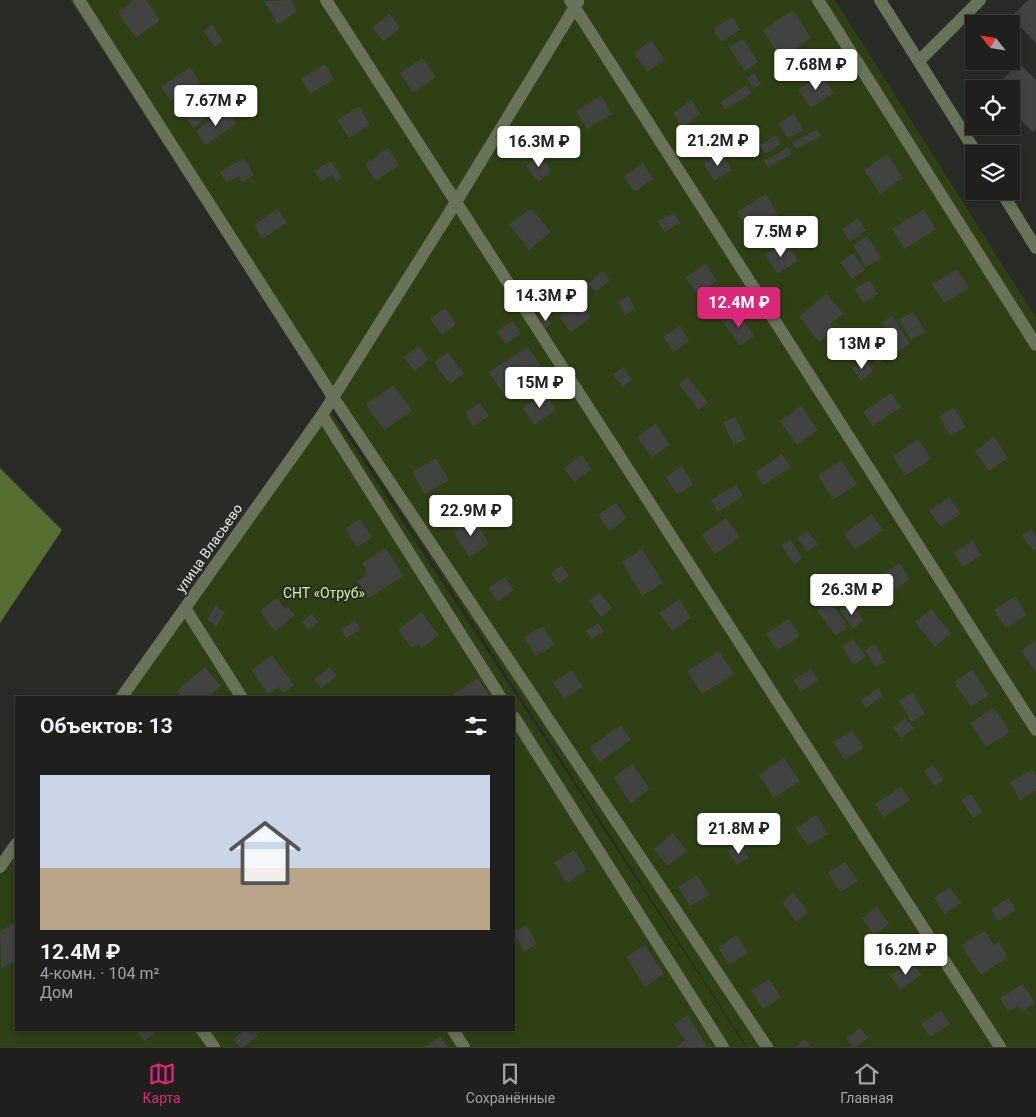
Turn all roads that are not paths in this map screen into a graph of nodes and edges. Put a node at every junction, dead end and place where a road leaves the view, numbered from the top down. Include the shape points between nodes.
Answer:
1 (79, 0) edge
2 (326, 0) edge
3 (818, 0) edge
4 (880, 0) edge
5 (980, 0) edge
6 (574, 2) edge
7 (919, 62) junction
8 (971, 145) edge
9 (1007, 200) edge
10 (456, 202) junction
11 (1036, 248) edge
12 (1036, 345) edge
13 (333, 397) junction
14 (322, 415) junction
15 (185, 608) junction
16 (122, 696) edge
17 (241, 696) edge
18 (500, 696) edge
19 (515, 719) edge
20 (1036, 730) edge
21 (15, 845) edge
22 (0, 867) edge
23 (203, 1031) edge
24 (455, 1031) edge
25 (214, 1047) edge
26 (464, 1047) edge
27 (723, 1047) edge
28 (767, 1047) edge
29 (1000, 1047) edge

1 - 13 street
2 - 10 street
3 - 12 street
4 - 7 street
5 - 7 street
6 - 10 street, улица Власьево
6 - 20 street
7 - 8 street
9 - 11 street
10 - 13 street, улица Власьево
10 - 29 street
13 - 14 street, улица Власьево
13 - 28 street
14 - 15 street, улица Власьево
14 - 18 street
15 - 16 street, улица Власьево
15 - 17 street
19 - 27 street
21 - 22 street
23 - 25 street
24 - 26 street

